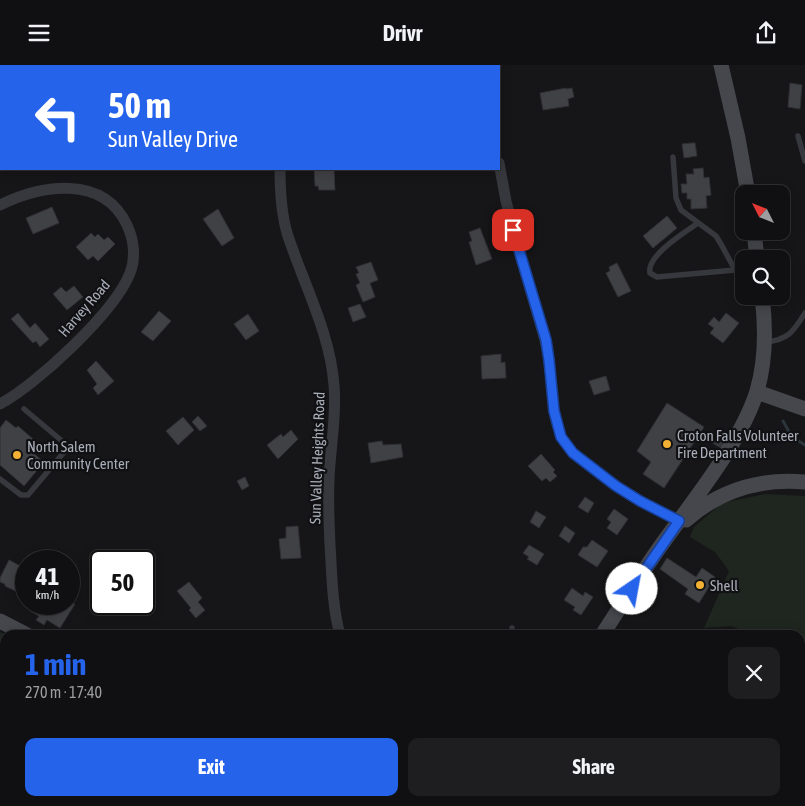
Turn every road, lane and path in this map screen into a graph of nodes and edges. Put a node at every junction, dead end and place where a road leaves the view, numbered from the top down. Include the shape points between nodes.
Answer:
1 (721, 65) edge
2 (798, 136) dead end
3 (673, 157) dead end
4 (805, 161) edge
5 (500, 168) edge
6 (280, 170) edge
7 (746, 185) edge
8 (0, 205) edge
9 (698, 223) junction
10 (735, 270) joint
11 (762, 305) edge
12 (805, 313) edge
13 (764, 342) junction
14 (756, 392) junction
15 (0, 404) edge
16 (24, 409) dead end
17 (805, 409) edge
18 (707, 437) dead end
19 (728, 449) junction
20 (0, 479) edge
21 (805, 482) edge
22 (679, 521) junction
23 (665, 540) junction
24 (0, 621) edge
25 (17, 630) edge
26 (339, 630) edge
27 (605, 630) edge

1 - 7 main road
2 - 4 lane
3 - 9 lane via 676,198 681,210
5 - 22 street via 517,244 546,340 554,411 561,437 573,453 616,486
6 - 26 street, Sun Valley Heights Road via 287,231 324,337 334,385 328,505 333,602
8 - 15 street, Harvey Road via 39,190 84,190 97,195 118,211 131,234 133,248 130,274 93,325 53,364
9 - 10 lane via 716,236
9 - 10 lane via 657,255 650,265 650,273 657,277
11 - 13 main road
12 - 13 lane via 788,336
13 - 14 main road
14 - 17 main road
14 - 19 main road via 749,412
16 - 20 lane via 62,441 65,451 28,495 20,495
18 - 19 lane
19 - 22 main road
21 - 23 main road via 782,481 740,488 704,505
22 - 23 main road
23 - 27 main road
24 - 25 main road

